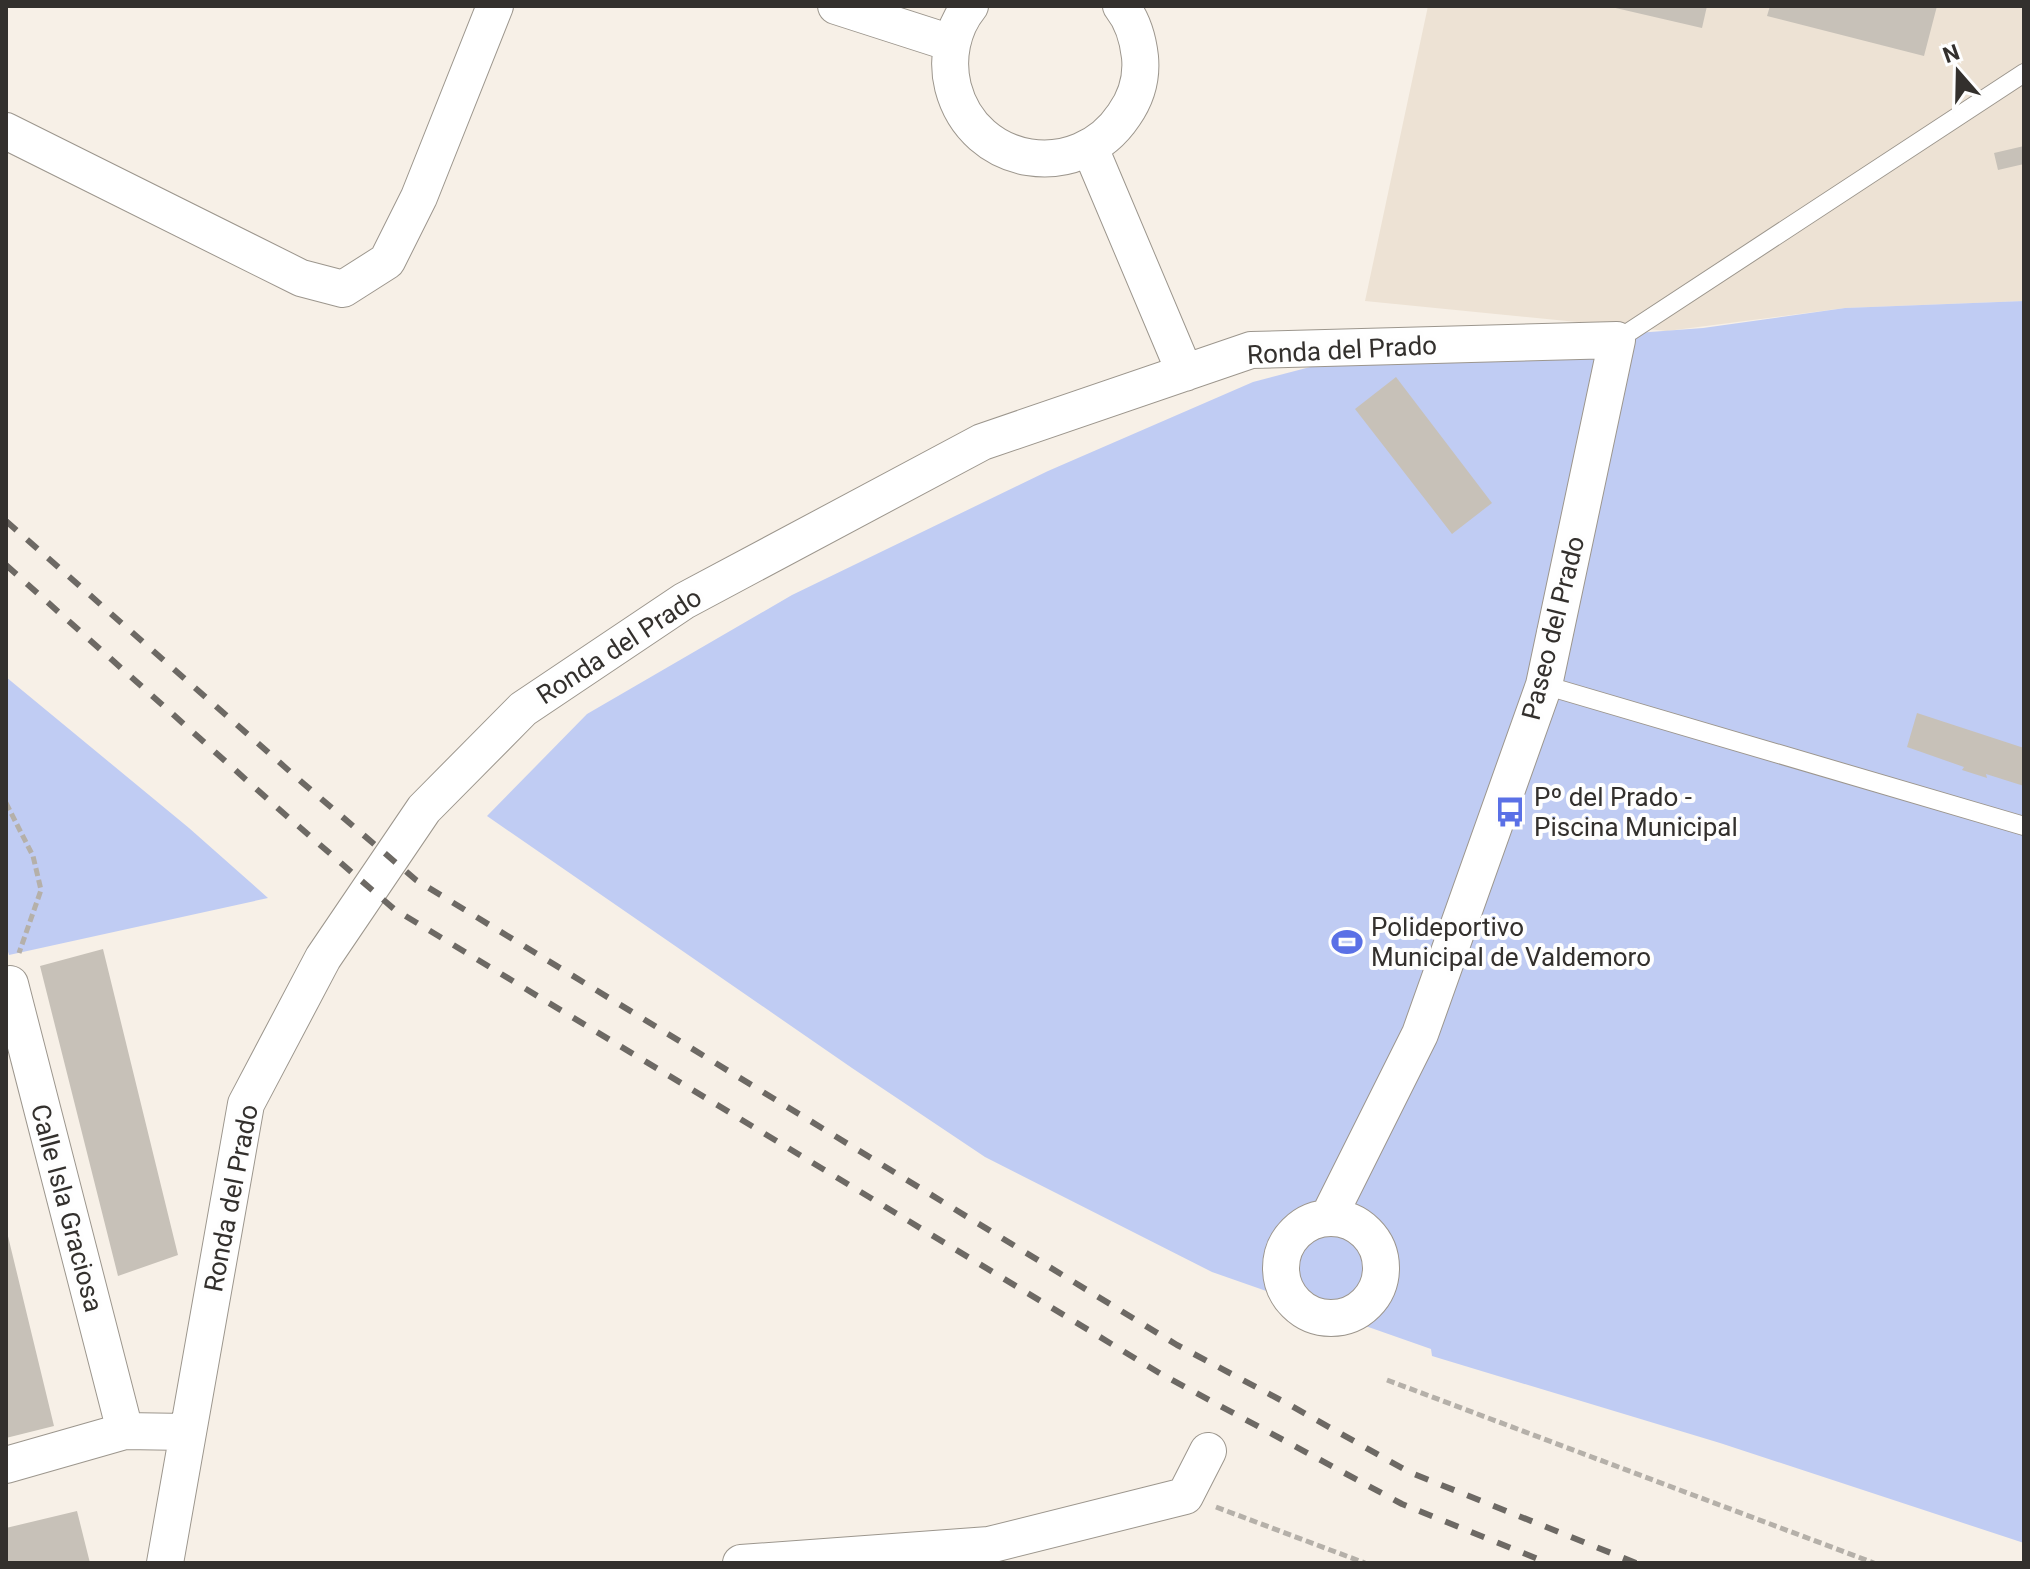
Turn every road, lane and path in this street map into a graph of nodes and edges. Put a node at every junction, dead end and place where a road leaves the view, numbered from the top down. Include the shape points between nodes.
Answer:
1 (495, 6) edge
2 (836, 6) edge
3 (970, 6) edge
4 (1121, 6) edge
5 (951, 43) junction
6 (2024, 73) edge
7 (6, 131) edge
8 (1090, 148) junction
9 (1617, 340) junction
10 (1185, 373) junction
11 (1544, 685) junction
12 (6, 803) edge
13 (2024, 826) edge
14 (8, 985) edge
15 (1329, 1216) dead end
16 (1387, 1380) dead end
17 (125, 1431) junction
18 (187, 1432) junction
19 (1208, 1451) dead end
20 (6, 1465) edge
21 (1185, 1496) junction
22 (165, 1563) edge
23 (741, 1563) edge
24 (1365, 1563) edge
25 (1874, 1563) edge

1 - 7 street via 419,197 387,261 343,289 301,278
2 - 5 street
3 - 5 street
4 - 8 street via 1138,39 1141,71 1132,102 1114,129
5 - 8 street via 950,74 957,104 975,130 999,148 1028,158 1059,158
6 - 9 lane
8 - 10 street
9 - 10 street, Ronda del Prado via 1251,350
9 - 11 street, Paseo del Prado
10 - 18 street, Ronda del Prado via 982,442 684,601 523,709 424,809 323,958 246,1104
11 - 13 lane
11 - 15 street, Paseo del Prado via 1420,1034
12 - 14 path via 33,856 41,890
14 - 17 street, Calle Isla Graciosa
16 - 25 path
17 - 18 street
17 - 20 street
18 - 22 street, Ronda del Prado
19 - 21 street
21 - 23 street via 989,1545
21 - 24 path

